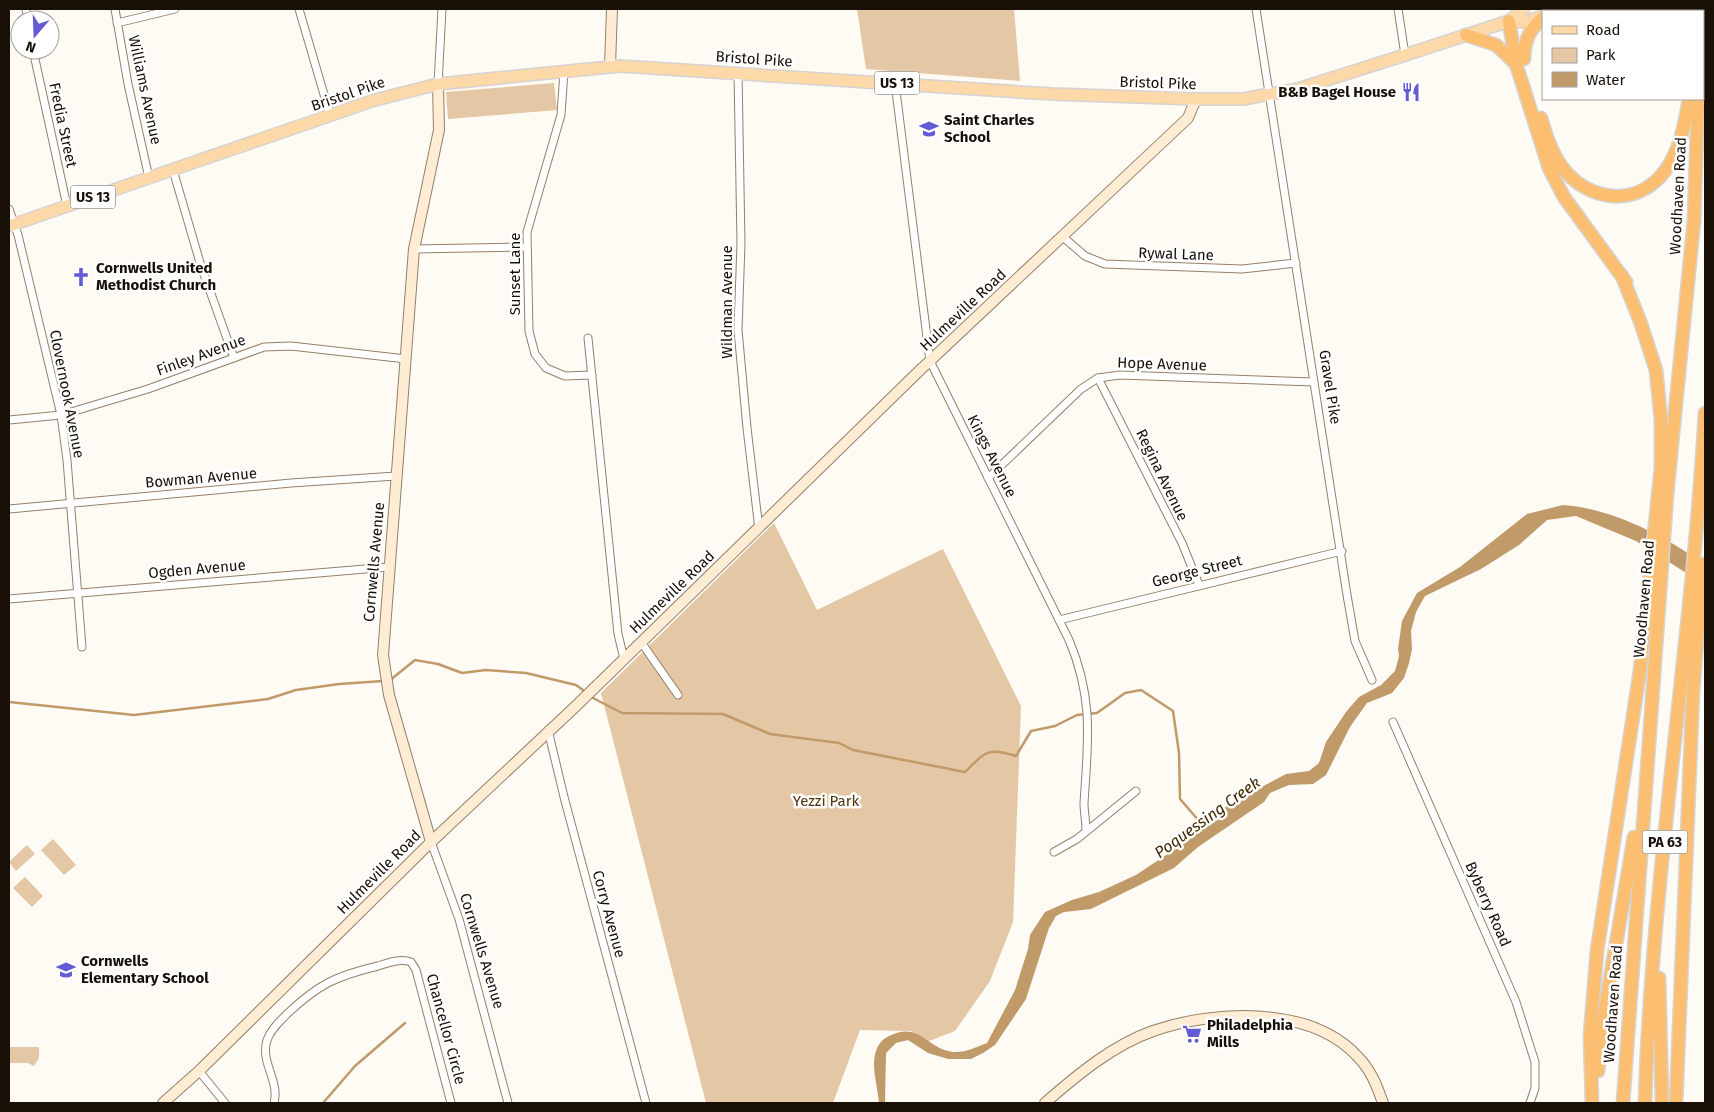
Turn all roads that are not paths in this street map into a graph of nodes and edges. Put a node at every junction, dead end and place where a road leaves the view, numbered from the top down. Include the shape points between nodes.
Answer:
1 (115, 9) edge
2 (175, 9) edge
3 (299, 9) edge
4 (442, 9) edge
5 (612, 9) edge
6 (1256, 9) edge
7 (1398, 9) edge
8 (1524, 9) edge
9 (1542, 17) edge
10 (1542, 18) edge
11 (1508, 21) junction
12 (117, 23) junction
13 (1466, 35) junction
14 (1405, 55) junction
15 (36, 60) edge
16 (1520, 62) junction
17 (610, 66) junction
18 (564, 72) junction
19 (738, 73) junction
20 (895, 83) junction
21 (438, 84) junction
22 (1269, 96) junction
23 (1196, 99) junction
24 (1689, 100) edge
25 (1698, 100) edge
26 (330, 115) junction
27 (172, 170) junction
28 (150, 178) junction
29 (66, 206) junction
30 (9, 209) edge
31 (11, 225) edge
32 (1063, 237) junction
33 (526, 247) junction
34 (414, 249) junction
35 (1296, 263) junction
36 (1622, 276) junction
37 (588, 338) dead end
38 (234, 358) junction
39 (406, 359) junction
40 (930, 361) junction
41 (592, 374) junction
42 (1098, 378) junction
43 (1314, 382) junction
44 (1705, 413) edge
45 (61, 415) junction
46 (9, 420) edge
47 (1705, 445) edge
48 (396, 476) junction
49 (988, 478) junction
50 (1667, 494) junction
51 (1700, 497) junction
52 (71, 504) junction
53 (9, 509) edge
54 (1705, 526) edge
55 (759, 529) junction
56 (1660, 534) junction
57 (1342, 551) junction
58 (1699, 555) junction
59 (1658, 562) junction
60 (388, 567) junction
61 (1697, 584) junction
62 (1199, 585) junction
63 (79, 593) junction
64 (9, 599) edge
65 (1059, 620) junction
66 (641, 642) junction
67 (82, 648) dead end
68 (624, 659) junction
69 (1372, 680) dead end
70 (678, 695) dead end
71 (1392, 722) dead end
72 (548, 730) junction
73 (1648, 745) junction
74 (1136, 790) dead end
75 (1086, 830) junction
76 (431, 842) junction
77 (1054, 852) dead end
78 (1659, 904) junction
79 (199, 1071) junction
80 (164, 1103) edge
81 (225, 1103) edge
82 (274, 1103) edge
83 (451, 1103) edge
84 (508, 1103) edge
85 (646, 1103) edge
86 (1046, 1103) edge
87 (1383, 1103) edge
88 (1530, 1103) edge
89 (1593, 1103) edge
90 (1623, 1103) edge
91 (1645, 1103) edge
92 (1662, 1103) edge
93 (1676, 1103) edge

1 - 12 street, Williams Avenue
2 - 12 street
3 - 26 street
4 - 21 street, Cornwells Avenue
5 - 17 main road
6 - 22 street, Gravel Pike
7 - 14 street
8 - 11 main road, Bristol Pike / US 13
9 - 11 main road, Bristol Pike / US 13 via 1525,22
10 - 16 highway via 1526,39
11 - 13 main road, Bristol Pike / US 13
11 - 16 highway
12 - 28 street, Williams Avenue
13 - 14 main road, Bristol Pike / US 13
13 - 16 highway via 1496,45
14 - 22 main road, Bristol Pike / US 13
15 - 29 street, Fredia Street
16 - 24 highway via 1557,159 1579,184 1603,196 1638,193 1660,176 1676,149
16 - 36 highway via 1542,149 1554,178
17 - 18 main road, Bristol Pike / US 13
17 - 19 main road, Bristol Pike / US 13
18 - 21 main road, Bristol Pike / US 13
18 - 33 street, Sunset Lane via 562,109 527,232
19 - 20 main road, Bristol Pike / US 13
19 - 55 street, Wildman Avenue via 741,243 738,330
20 - 23 main road, Bristol Pike / US 13 via 1052,94
20 - 40 street, Kings Avenue
21 - 26 main road, Bristol Pike / US 13 via 406,90
21 - 34 main road, Cornwells Avenue via 439,130
22 - 23 main road, Bristol Pike / US 13
22 - 35 street, Gravel Pike
23 - 32 main road, Hulmeville Road via 1188,118
25 - 50 highway, Woodhaven Road / PA 63 via 1694,220
26 - 27 main road, Bristol Pike / US 13
27 - 28 main road, Bristol Pike / US 13
27 - 38 street via 201,266
28 - 29 main road, Bristol Pike / US 13
29 - 31 main road, Bristol Pike / US 13
30 - 31 street, Clovernook Avenue
31 - 45 street, Clovernook Avenue
32 - 35 street, Rywal Lane via 1085,256 1105,264 1242,269
32 - 40 main road, Hulmeville Road
33 - 34 street
33 - 41 street, Sunset Lane via 529,331 534,354 543,366 554,372 571,376
34 - 39 main road, Cornwells Avenue
35 - 43 street, Gravel Pike
36 - 50 highway via 1645,317 1662,374 1666,407
36 - 56 highway via 1656,370 1661,420
37 - 41 street
38 - 39 street, Finley Avenue via 274,346
38 - 45 street, Finley Avenue
39 - 48 main road, Cornwells Avenue
40 - 49 street, Kings Avenue
40 - 55 main road, Hulmeville Road
41 - 68 street via 618,634
42 - 43 street, Hope Avenue via 1120,375
42 - 49 street, Hope Avenue via 1081,389
42 - 62 street, Regina Avenue via 1185,550
43 - 57 street, Gravel Pike
44 - 51 highway, PA 63
45 - 46 street, Finley Avenue
45 - 52 street, Clovernook Avenue
47 - 51 highway
48 - 52 street, Bowman Avenue
48 - 60 main road, Cornwells Avenue
49 - 65 street, Kings Avenue
50 - 56 highway, Woodhaven Road / PA 63
51 - 58 highway, PA 63
52 - 53 street, Bowman Avenue
52 - 63 street, Clovernook Avenue
54 - 58 highway
55 - 66 main road, Hulmeville Road
56 - 59 highway, Woodhaven Road / PA 63
57 - 62 street, George Street
57 - 69 street, Gravel Pike via 1355,641
58 - 61 highway, PA 63
59 - 73 highway, Woodhaven Road / PA 63
59 - 89 highway via 1597,951 1590,1034
60 - 63 street, Ogden Avenue
60 - 76 main road, Cornwells Avenue via 383,639 386,681
61 - 78 highway, PA 63
61 - 93 highway
62 - 65 street, George Street
63 - 64 street, Ogden Avenue
63 - 67 street, Clovernook Avenue
65 - 75 street, Kings Avenue via 1080,666 1088,708
66 - 68 main road, Hulmeville Road
66 - 70 street
68 - 72 main road, Hulmeville Road
71 - 88 street, Byberry Road via 1516,1002 1535,1062
72 - 76 main road, Hulmeville Road
72 - 85 street, Corry Avenue
73 - 89 highway
73 - 90 highway, Woodhaven Road / PA 63
74 - 75 street
75 - 77 street
76 - 79 main road, Hulmeville Road
76 - 84 street, Cornwells Avenue via 458,919
78 - 91 highway, PA 63
78 - 92 highway
79 - 80 main road, Hulmeville Road
79 - 81 street
82 - 83 street, Chancellor Circle via 276,1087 265,1048 277,1024 309,993 327,982 400,960 411,962 416,970
86 - 87 main road via 1066,1084 1120,1046 1152,1032 1209,1019 1257,1016 1296,1021 1332,1035 1358,1056 1374,1078

